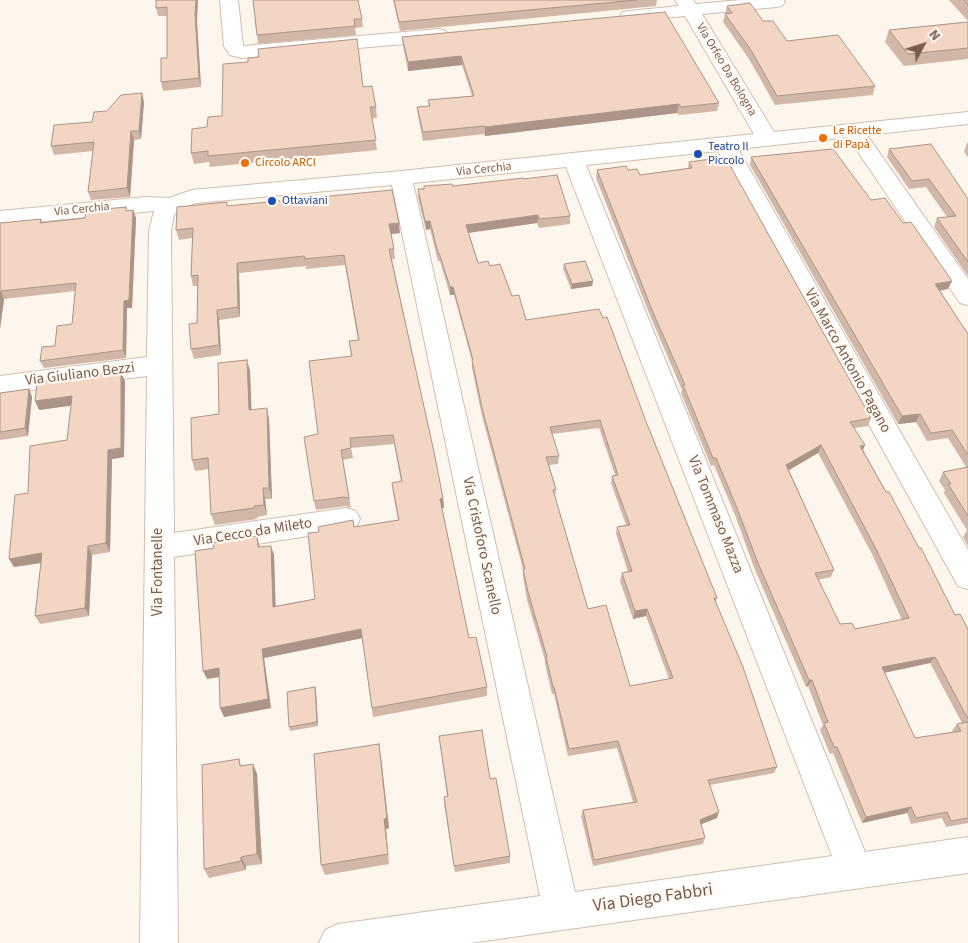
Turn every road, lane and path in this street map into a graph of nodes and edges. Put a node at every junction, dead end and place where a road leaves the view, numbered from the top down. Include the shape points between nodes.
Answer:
1 (229, 0) edge
2 (776, 2) dead end
3 (687, 5) edge
4 (612, 18) edge
5 (456, 33) edge
6 (968, 118) edge
7 (854, 131) junction
8 (768, 140) junction
9 (725, 144) junction
10 (574, 160) junction
11 (401, 178) junction
12 (171, 205) junction
13 (0, 218) edge
14 (968, 298) edge
15 (159, 365) junction
16 (0, 385) edge
17 (346, 519) edge
18 (160, 547) junction
19 (968, 577) edge
20 (968, 855) edge
21 (855, 870) junction
22 (562, 913) junction
23 (159, 943) edge
24 (338, 943) edge

1 - 5 street via 233,46 237,51 257,52
2 - 3 street
3 - 4 street
3 - 8 street, Via Orfeo Da Bologna
6 - 7 street, Via Cerchia
7 - 8 street, Via Cerchia
7 - 14 street
8 - 9 street, Via Cerchia
9 - 10 street, Via Cerchia
9 - 19 street, Via Marco Antonio Pagano
10 - 11 street, Via Cerchia
10 - 21 street, Via Tommaso Mazza
11 - 12 street, Via Cerchia via 192,197
11 - 22 street, Via Cristoforo Scanello
12 - 13 street, Via Cerchia via 146,204
12 - 15 street, Via Fontanelle via 163,214 160,230
15 - 16 street, Via Giuliano Bezzi
15 - 18 street, Via Fontanelle
17 - 18 street, Via Cecco da Mileto
18 - 23 street, Via Fontanelle
20 - 21 street, Via Diego Fabbri
21 - 22 street, Via Diego Fabbri
22 - 24 street, Via Diego Fabbri

